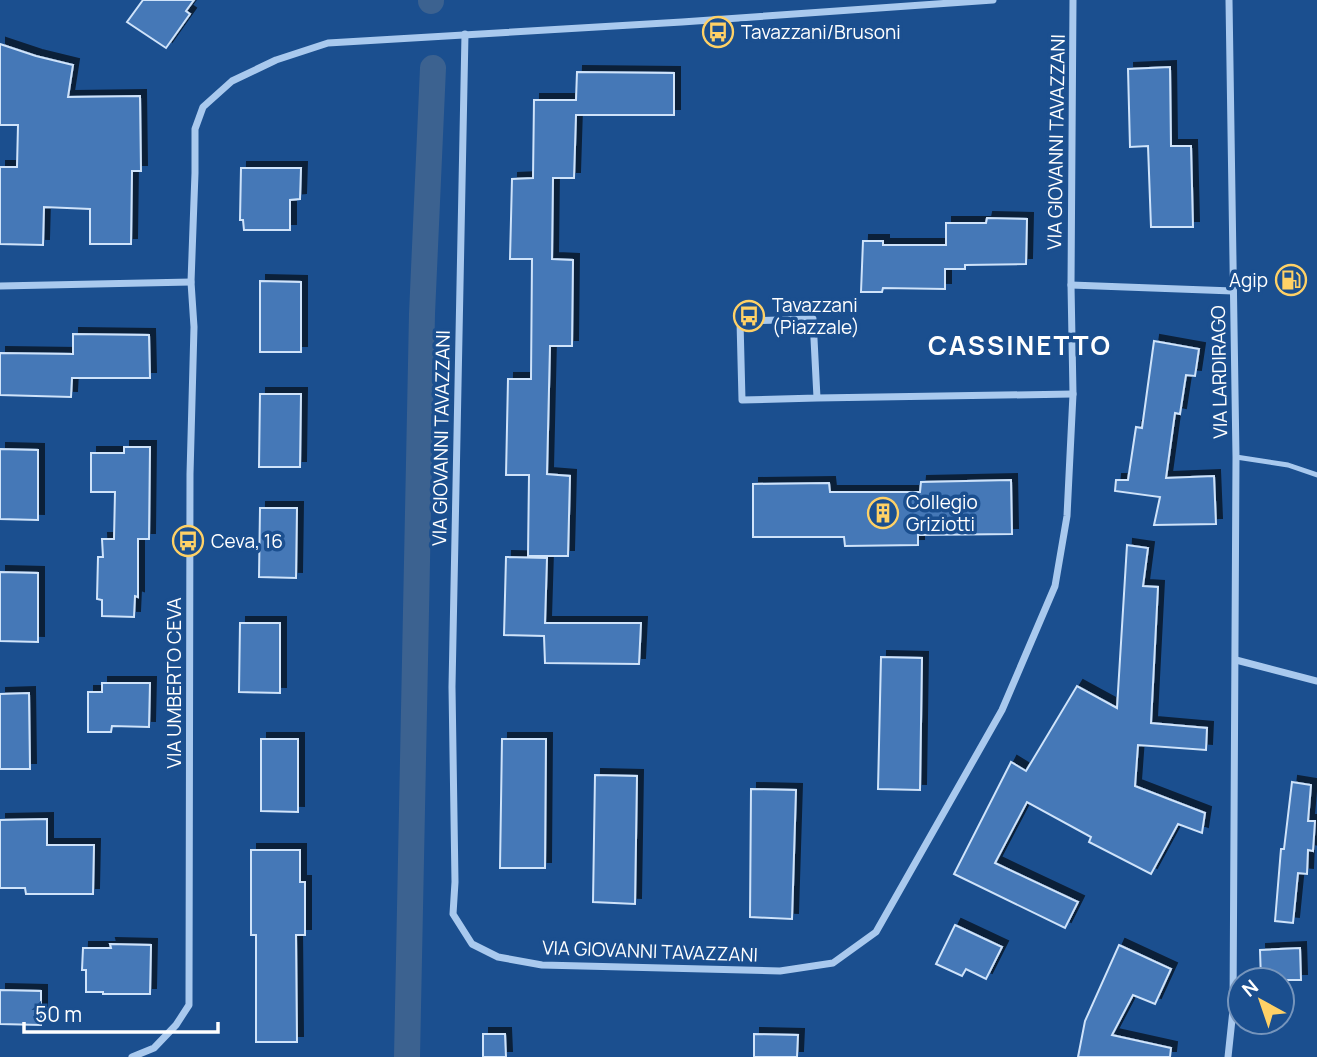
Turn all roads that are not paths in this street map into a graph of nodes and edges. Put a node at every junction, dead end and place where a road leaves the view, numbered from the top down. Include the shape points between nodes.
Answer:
1 (993, 0) edge
2 (1073, 0) edge
3 (1229, 0) edge
4 (465, 34) junction
5 (191, 282) junction
6 (1071, 285) junction
7 (0, 286) edge
8 (1233, 291) junction
9 (1073, 394) junction
10 (817, 398) junction
11 (1236, 457) junction
12 (1317, 475) edge
13 (1236, 660) junction
14 (1317, 681) edge
15 (132, 1057) edge
16 (1228, 1057) edge

1 - 4 street
2 - 6 street, VIA GIOVANNI TAVAZZANI
3 - 8 street, VIA LARDIRAGO
4 - 5 street via 328,43 232,81 202,107 195,128
4 - 9 street, VIA GIOVANNI TAVAZZANI via 452,687 453,915 472,944 498,957 542,965 780,971 833,963 876,932 1002,710 1055,586 1067,516
5 - 7 street
5 - 15 street, VIA UMBERTO CEVA via 188,1005 154,1048
6 - 8 street
6 - 9 street, VIA GIOVANNI TAVAZZANI
8 - 11 street, VIA LARDIRAGO
9 - 10 street
10 - 10 street via 813,319 740,321 743,400
11 - 12 lane via 1289,465
11 - 13 street, VIA LARDIRAGO
13 - 14 street
13 - 16 street, VIA LARDIRAGO via 1233,1010

